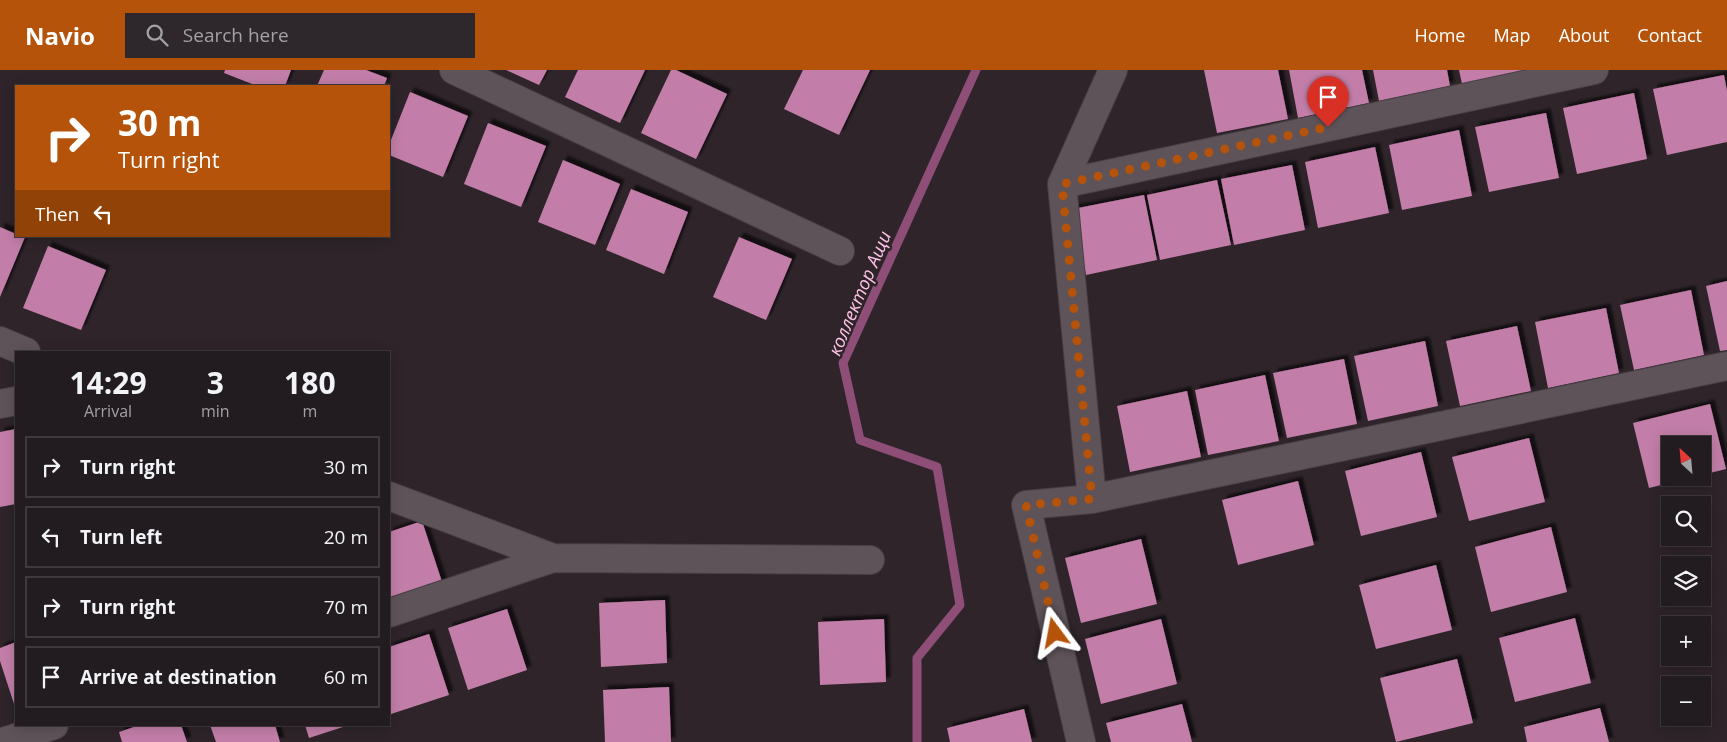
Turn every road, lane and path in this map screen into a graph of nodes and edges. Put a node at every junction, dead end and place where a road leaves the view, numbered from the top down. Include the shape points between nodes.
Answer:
1 (454, 70) edge
2 (1113, 70) edge
3 (1594, 70) edge
4 (1062, 184) junction
5 (840, 251) dead end
6 (0, 341) edge
7 (24, 351) edge
8 (1727, 366) edge
9 (15, 401) edge
10 (0, 404) edge
11 (390, 496) edge
12 (1092, 499) junction
13 (552, 558) junction
14 (870, 560) dead end
15 (390, 613) edge
16 (51, 726) edge
17 (3, 742) edge
18 (1081, 742) edge

1 - 5 street
2 - 4 street
3 - 4 street
4 - 12 street
6 - 7 street
8 - 12 street
9 - 10 street
11 - 13 street
12 - 18 street via 1026,505
13 - 14 street
13 - 15 street
16 - 17 street

